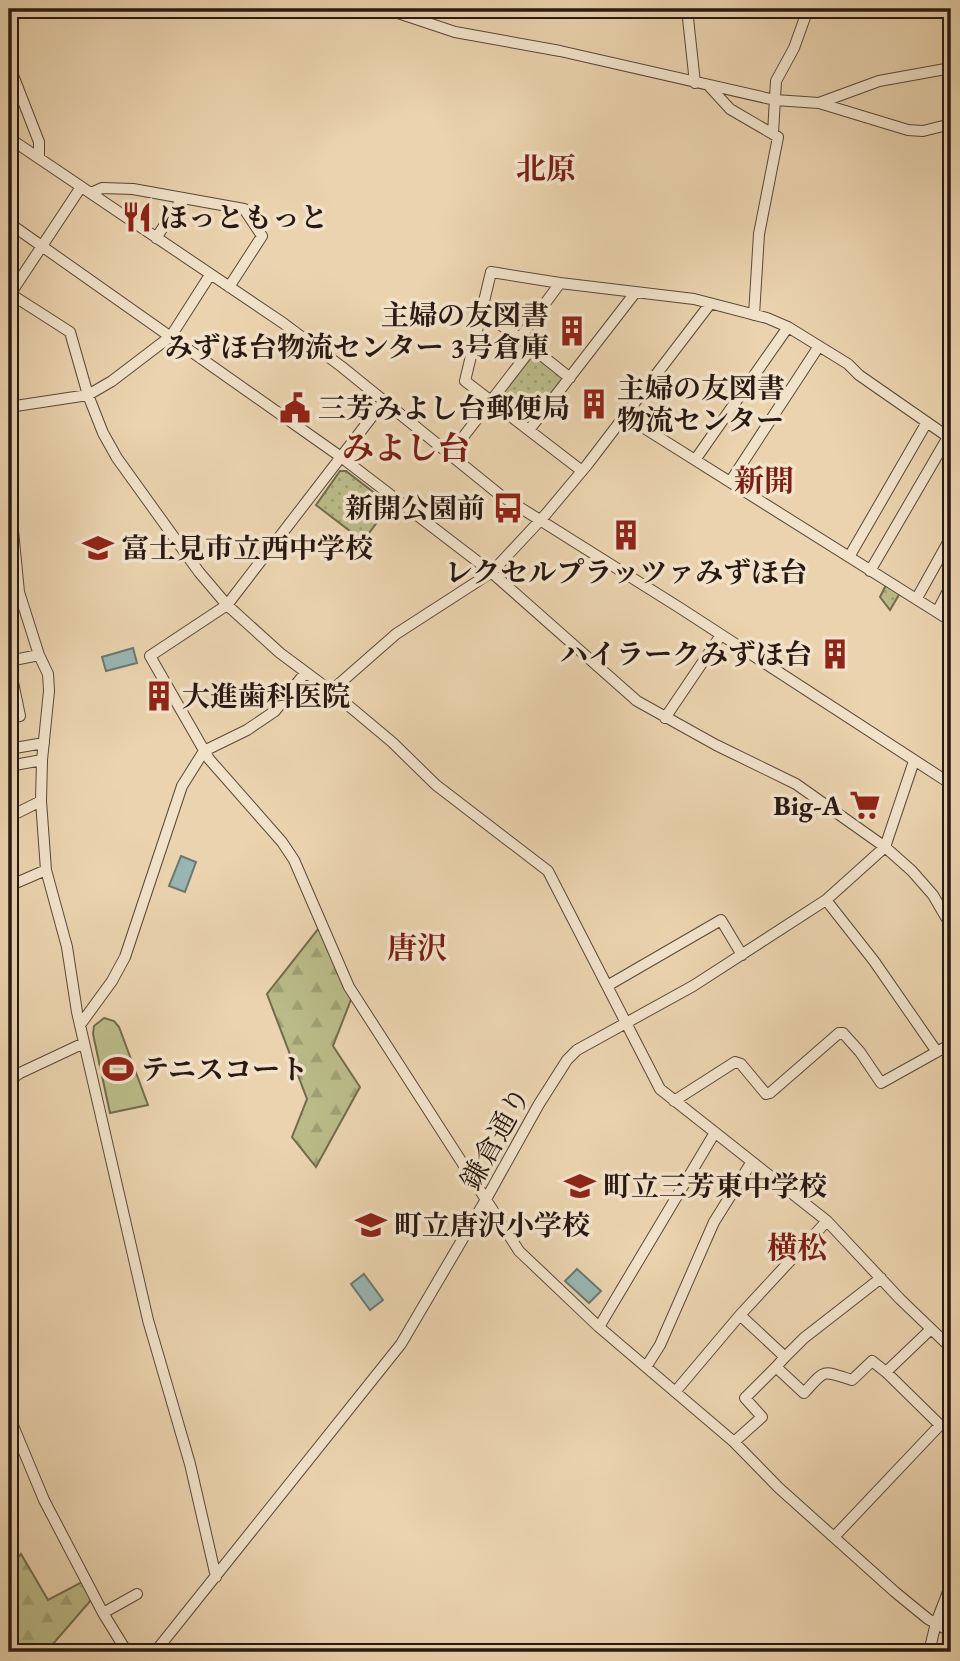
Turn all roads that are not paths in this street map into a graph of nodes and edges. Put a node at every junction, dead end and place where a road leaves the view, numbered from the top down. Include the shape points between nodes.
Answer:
1 (386, 9) edge
2 (687, 9) edge
3 (808, 9) edge
4 (9, 65) edge
5 (951, 68) edge
6 (695, 83) junction
7 (709, 86) junction
8 (775, 100) junction
9 (819, 103) junction
10 (951, 124) edge
11 (773, 132) junction
12 (9, 138) edge
13 (39, 158) junction
14 (81, 187) junction
15 (91, 193) junction
16 (182, 200) junction
17 (9, 223) edge
18 (156, 238) junction
19 (43, 246) junction
20 (210, 275) junction
21 (560, 284) junction
22 (229, 287) junction
23 (635, 293) junction
24 (9, 294) edge
25 (710, 304) junction
26 (481, 312) junction
27 (754, 315) junction
28 (788, 327) junction
29 (171, 336) junction
30 (520, 338) junction
31 (819, 346) junction
32 (531, 349) junction
33 (570, 378) junction
34 (88, 395) junction
35 (383, 401) junction
36 (492, 402) junction
37 (9, 407) edge
38 (625, 416) junction
39 (927, 422) junction
40 (529, 430) junction
41 (950, 438) edge
42 (450, 454) junction
43 (341, 457) junction
44 (695, 460) junction
45 (582, 471) junction
46 (730, 482) junction
47 (9, 490) edge
48 (540, 520) junction
49 (951, 537) edge
50 (849, 557) junction
51 (870, 571) junction
52 (492, 572) junction
53 (951, 585) edge
54 (917, 598) junction
55 (227, 605) junction
56 (937, 612) junction
57 (951, 621) edge
58 (721, 635) junction
59 (39, 655) junction
60 (9, 662) edge
61 (305, 673) junction
62 (331, 691) junction
63 (665, 718) junction
64 (9, 719) edge
65 (44, 743) junction
66 (9, 749) edge
67 (204, 751) junction
68 (42, 760) junction
69 (914, 761) junction
70 (9, 766) edge
71 (951, 784) edge
72 (41, 801) junction
73 (9, 817) edge
74 (885, 847) junction
75 (46, 870) junction
76 (9, 886) edge
77 (826, 900) junction
78 (951, 926) edge
79 (742, 955) junction
80 (607, 986) junction
81 (625, 1023) junction
82 (80, 1025) junction
83 (84, 1043) junction
84 (951, 1044) edge
85 (937, 1052) junction
86 (9, 1081) edge
87 (674, 1101) junction
88 (714, 1134) junction
89 (751, 1163) junction
90 (485, 1201) junction
91 (827, 1222) junction
92 (880, 1278) junction
93 (740, 1315) junction
94 (600, 1327) junction
95 (931, 1329) junction
96 (951, 1348) edge
97 (785, 1357) junction
98 (646, 1367) junction
99 (776, 1367) junction
100 (886, 1372) junction
101 (675, 1392) junction
102 (9, 1416) edge
103 (734, 1443) junction
104 (834, 1537) junction
105 (216, 1577) junction
106 (951, 1584) edge
107 (137, 1594) dead end
108 (103, 1614) junction
109 (936, 1623) junction
110 (951, 1632) edge
111 (127, 1652) edge
112 (155, 1652) edge
113 (929, 1652) edge

1 - 6 street via 455,32
2 - 6 street
3 - 8 street via 778,76
4 - 13 street via 39,142
5 - 9 street via 879,80
6 - 7 street
7 - 8 street
7 - 11 street via 730,109
8 - 9 street
8 - 11 street
9 - 10 street via 908,130
11 - 27 street via 779,140 762,209
12 - 13 street
13 - 14 street
14 - 15 street
14 - 19 street
15 - 16 street via 102,188 133,189
15 - 18 street
16 - 18 street
16 - 22 street via 244,209 262,236
17 - 19 street
18 - 20 street
19 - 24 street
19 - 29 street
20 - 22 street
20 - 29 street
21 - 23 street
21 - 26 street via 491,272
21 - 30 street
22 - 35 street
23 - 25 street
23 - 33 street
24 - 34 street via 70,332
25 - 27 street
25 - 38 street
26 - 30 street
26 - 36 street via 465,381
27 - 28 street
28 - 31 street
28 - 44 street
29 - 34 street
29 - 43 street
30 - 32 street
31 - 39 street
31 - 46 street
32 - 33 street
32 - 36 street
33 - 40 street
34 - 37 street
34 - 55 street via 103,433 130,478
35 - 42 street
35 - 43 street
36 - 40 street
36 - 42 street
38 - 44 street
38 - 45 street
39 - 41 street
39 - 50 street
40 - 45 street
41 - 51 street
42 - 48 street
43 - 52 street
43 - 55 street
44 - 46 street
45 - 48 street
46 - 50 street
47 - 59 street via 19,592
48 - 52 street
48 - 58 street
49 - 54 street
50 - 51 street
51 - 54 street
52 - 62 street via 396,634
52 - 63 street via 606,676
53 - 56 street
54 - 56 street
55 - 61 street
55 - 67 street via 150,656
56 - 57 street
58 - 63 street
58 - 69 street
59 - 60 street
59 - 65 street via 48,674 49,691
60 - 64 street via 20,716
61 - 62 street
61 - 67 street via 275,711
62 - 80 street via 436,785 548,871
63 - 74 street via 796,784
65 - 66 street
65 - 68 street
67 - 82 street via 182,786 125,957
67 - 90 street via 288,851 349,987
68 - 70 street
68 - 72 street
69 - 71 street
69 - 74 street, 鎌倉通り
72 - 73 street
72 - 75 street
74 - 77 street, 鎌倉通り
74 - 78 street via 933,895
75 - 76 street
75 - 82 street
77 - 79 street, 鎌倉通り
77 - 85 street
79 - 80 street via 721,920
79 - 81 street, 鎌倉通り
80 - 81 street
81 - 87 street via 660,1089
81 - 90 street, 鎌倉通り via 567,1060
82 - 83 street
83 - 86 street
83 - 105 street via 153,1341 190,1464
84 - 85 street
85 - 87 street via 881,1083 860,1052 839,1033 770,1093 735,1062
87 - 88 street
88 - 89 street
88 - 94 street
89 - 91 street
89 - 98 street via 714,1223
90 - 94 street via 519,1251
90 - 105 street, 鎌倉通り via 401,1344
91 - 92 street
91 - 93 street
92 - 95 street
92 - 97 street
93 - 97 street
93 - 101 street
94 - 98 street
95 - 96 street
95 - 100 street
97 - 99 street
98 - 101 street
99 - 100 street via 804,1392 822,1373 852,1380 872,1361
99 - 103 street via 745,1398 762,1417
100 - 104 street via 940,1425
101 - 103 street
102 - 108 street via 44,1500
103 - 104 street
104 - 109 street
105 - 112 street, 鎌倉通り
106 - 109 street
107 - 108 street
108 - 111 street
109 - 110 street
109 - 113 street

